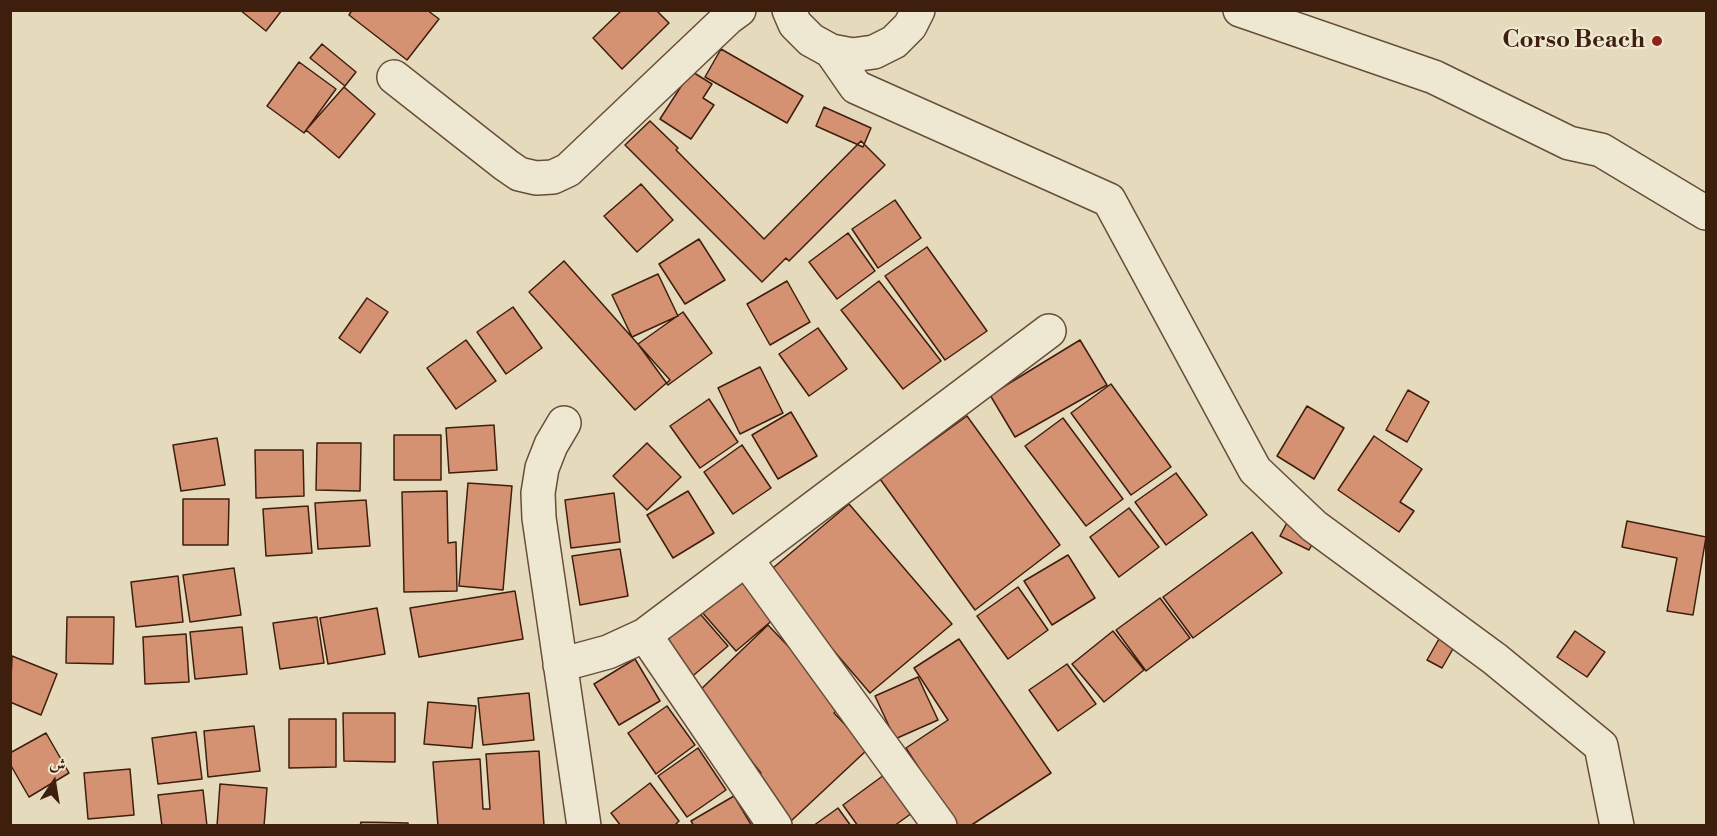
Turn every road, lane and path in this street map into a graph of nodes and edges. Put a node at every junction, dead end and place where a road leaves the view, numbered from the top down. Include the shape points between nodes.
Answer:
1 (739, 10) edge
2 (789, 10) edge
3 (918, 10) edge
4 (1240, 10) edge
5 (831, 51) junction
6 (394, 77) dead end
7 (1707, 213) edge
8 (1049, 331) dead end
9 (564, 423) dead end
10 (746, 559) junction
11 (645, 635) junction
12 (560, 664) junction
13 (584, 825) edge
14 (775, 825) edge
15 (940, 825) edge
16 (1617, 825) edge

1 - 6 street via 568,170 553,177 519,174
2 - 5 street via 795,24 811,40
3 - 5 street via 910,26 894,42 874,52 852,55
4 - 7 street via 1434,77 1569,143 1600,150
5 - 16 street via 856,87 1109,200 1255,470 1314,526 1495,659 1601,746
8 - 10 street
9 - 12 street via 542,468 538,493
10 - 11 street
10 - 15 street
11 - 12 street via 608,652
11 - 14 street
12 - 13 street

